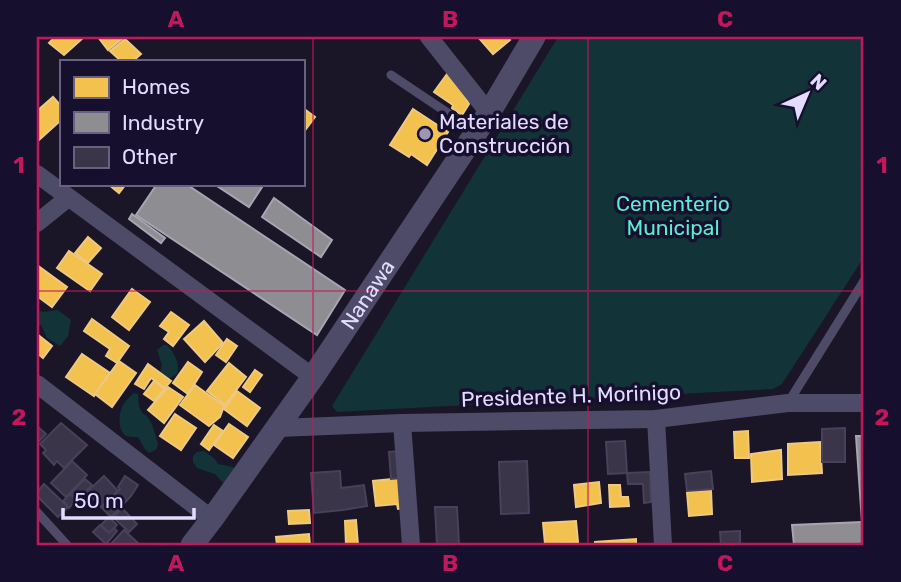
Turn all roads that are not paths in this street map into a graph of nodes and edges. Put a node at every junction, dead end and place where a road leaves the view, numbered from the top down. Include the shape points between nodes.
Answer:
1 (429, 37) edge
2 (534, 37) edge
3 (391, 75) dead end
4 (489, 113) junction
5 (476, 132) junction
6 (37, 174) edge
7 (68, 198) junction
8 (37, 223) edge
9 (864, 281) edge
10 (313, 377) junction
11 (37, 384) edge
12 (788, 403) junction
13 (864, 403) edge
14 (656, 419) junction
15 (402, 423) junction
16 (278, 428) junction
17 (37, 512) edge
18 (212, 519) junction
19 (67, 545) edge
20 (192, 545) edge
21 (411, 545) edge
22 (663, 545) edge

1 - 4 street
2 - 4 street, Nanawa
3 - 5 lane
4 - 5 street, Nanawa
5 - 10 street, Nanawa
6 - 7 street
7 - 8 street
7 - 10 street
9 - 12 lane
10 - 16 street, Nanawa
11 - 18 street
12 - 13 street, Presidente H. Morinigo
12 - 14 street, Presidente H. Morinigo
14 - 15 street, Presidente H. Morinigo
14 - 22 street
15 - 16 street, Presidente H. Morinigo
15 - 21 street
16 - 18 street, Nanawa
17 - 19 lane
18 - 20 street, Nanawa

